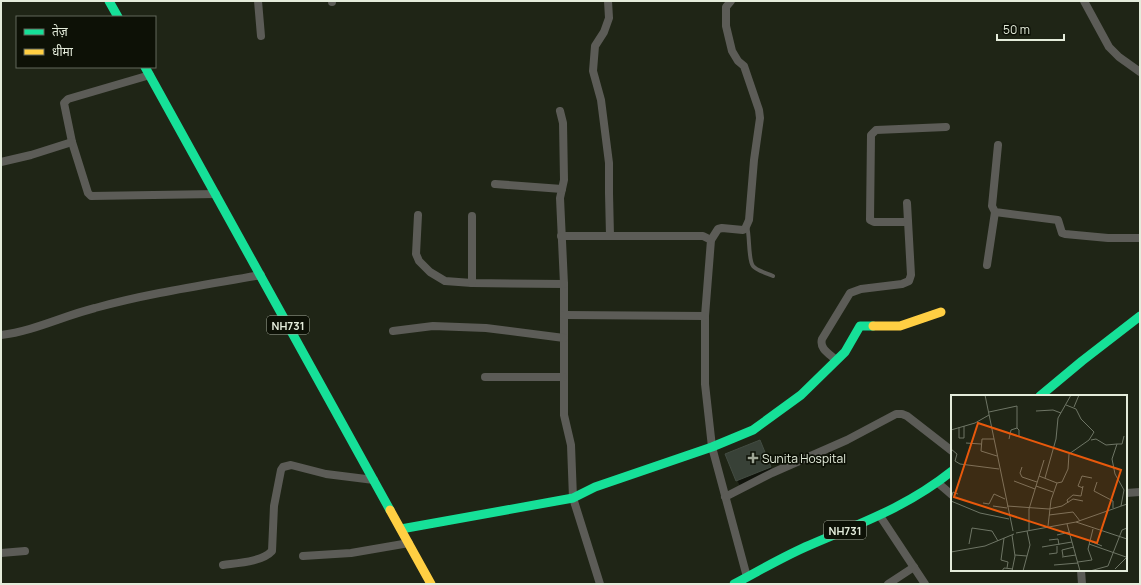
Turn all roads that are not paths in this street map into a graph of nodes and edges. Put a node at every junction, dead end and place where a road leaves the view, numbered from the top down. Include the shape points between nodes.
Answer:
1 (109, 1) edge
2 (258, 1) edge
3 (608, 1) edge
4 (731, 1) edge
5 (1084, 1) edge
6 (117, 16) edge
7 (261, 36) dead end
8 (148, 71) edge
9 (1140, 72) edge
10 (560, 110) dead end
11 (946, 127) dead end
12 (72, 142) junction
13 (998, 145) dead end
14 (1, 162) edge
15 (495, 184) dead end
16 (562, 189) junction
17 (216, 194) junction
18 (907, 203) dead end
19 (995, 212) junction
20 (418, 215) dead end
21 (472, 216) dead end
22 (908, 222) junction
23 (747, 226) junction
24 (561, 236) junction
25 (610, 236) junction
26 (1140, 238) edge
27 (711, 240) junction
28 (987, 265) dead end
29 (260, 275) junction
30 (773, 276) dead end
31 (472, 283) junction
32 (564, 284) junction
33 (941, 312) dead end
34 (564, 315) junction
35 (705, 316) junction
36 (1140, 316) edge
37 (393, 331) dead end
38 (1, 335) edge
39 (564, 338) junction
40 (836, 360) junction
41 (485, 377) dead end
42 (563, 377) junction
43 (1041, 395) edge
44 (712, 447) junction
45 (951, 451) edge
46 (951, 472) edge
47 (374, 480) junction
48 (938, 483) junction
49 (1140, 492) edge
50 (1127, 493) edge
51 (951, 494) edge
52 (725, 497) junction
53 (572, 498) junction
54 (880, 516) junction
55 (401, 529) junction
56 (409, 544) junction
57 (25, 551) dead end
58 (1, 553) edge
59 (303, 556) dead end
60 (223, 565) dead end
61 (914, 568) junction
62 (1081, 571) edge
63 (747, 577) junction
64 (431, 584) edge
65 (600, 584) edge
66 (734, 584) edge
67 (888, 584) edge
68 (925, 584) edge
69 (1082, 584) edge

1 - 6 main road
2 - 7 street
3 - 25 street via 609,18 595,46 593,71 601,100 609,163
4 - 23 street via 726,7 726,26 732,51 744,66 760,118
5 - 9 street via 1109,47
8 - 12 street via 68,99 64,107
8 - 17 main road, NH731
10 - 16 street via 563,122
11 - 22 street via 876,130 871,134 870,220
12 - 14 street
12 - 17 street via 86,190 92,196
13 - 19 street via 992,206
15 - 16 street
16 - 24 street
17 - 29 main road, NH731
18 - 22 street
19 - 26 street via 1058,220 1062,233 1065,234
19 - 28 street
20 - 31 street via 416,254 419,261 430,272 445,281
21 - 31 street
22 - 40 street via 911,275 909,281 850,293 821,343
23 - 27 street via 743,230 718,229
23 - 30 lane via 752,265
24 - 25 street
24 - 32 street
25 - 27 street via 703,236
27 - 35 street
29 - 38 street via 149,295 95,308 19,333
29 - 47 main road, NH731
31 - 32 street
32 - 34 street
33 - 40 main road via 900,326 860,326 845,352
34 - 35 street
34 - 39 street
35 - 44 street via 705,384
36 - 43 main road
37 - 39 street via 433,326 486,328
39 - 42 street
40 - 44 main road via 801,395 764,424
41 - 42 street
42 - 53 street via 565,420 571,445
44 - 52 street
44 - 53 main road via 595,487
45 - 52 street via 907,416 896,414
46 - 48 main road, NH731
47 - 55 main road, NH731
47 - 60 street via 326,474 291,465 283,467 274,506 272,551 258,559
48 - 51 street
48 - 54 main road, NH731
49 - 50 street
52 - 63 street
53 - 55 main road
53 - 65 street
54 - 61 street
54 - 63 main road, NH731 via 807,546
55 - 56 main road, NH731
56 - 59 street via 351,553
56 - 64 main road, NH731
57 - 58 street
61 - 67 street
61 - 68 street
62 - 69 street
63 - 66 main road, NH731

